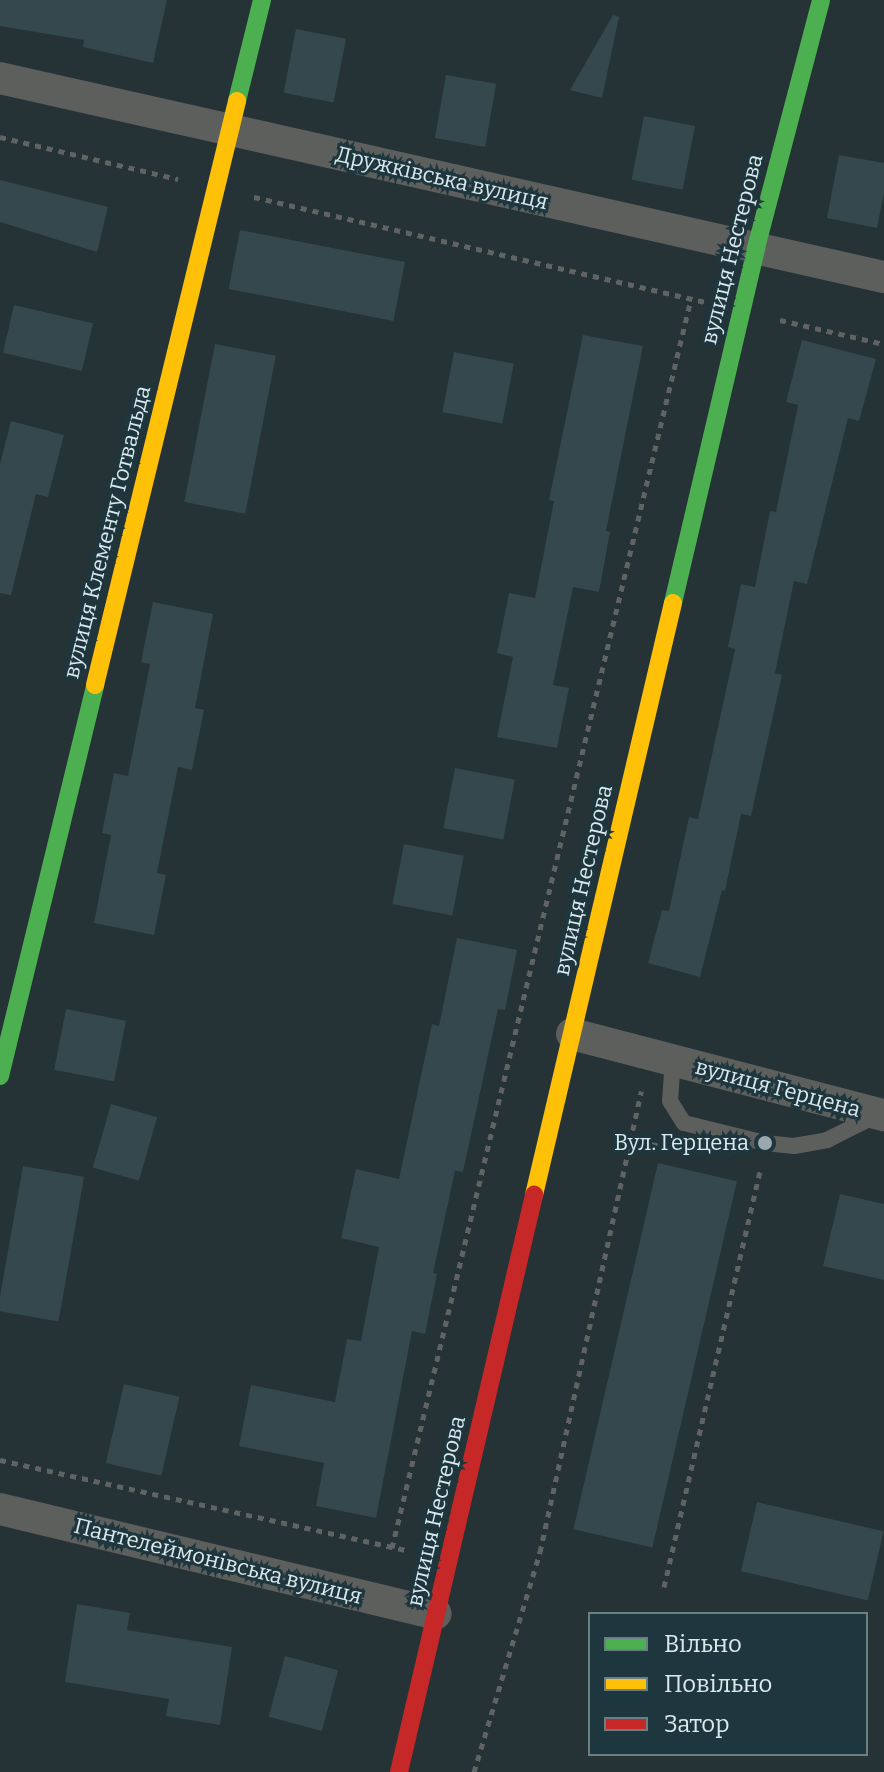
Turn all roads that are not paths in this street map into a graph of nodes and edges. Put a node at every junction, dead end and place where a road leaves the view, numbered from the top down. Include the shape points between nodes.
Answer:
1 (262, 0) edge
2 (821, 0) edge
3 (0, 78) edge
4 (230, 130) junction
5 (756, 248) junction
6 (884, 277) edge
7 (572, 1034) junction
8 (662, 1058) junction
9 (0, 1076) edge
10 (882, 1114) edge
11 (0, 1509) edge
12 (436, 1614) junction
13 (399, 1772) edge

1 - 4 street, вулиця Клементу Готвальда
2 - 5 street, вулиця Нестерова
3 - 4 street, Дружківська вулиця
4 - 5 street, Дружківська вулиця
4 - 9 street, вулиця Клементу Готвальда
5 - 6 street, Дружківська вулиця
5 - 7 street, вулиця Нестерова
7 - 8 street, вулиця Герцена
7 - 12 street, вулиця Нестерова
8 - 10 street, вулиця Герцена
8 - 10 lane via 670,1101 684,1123 794,1146 827,1140
11 - 12 street, Пантелеймонівська вулиця
12 - 13 street, вулиця Нестерова

